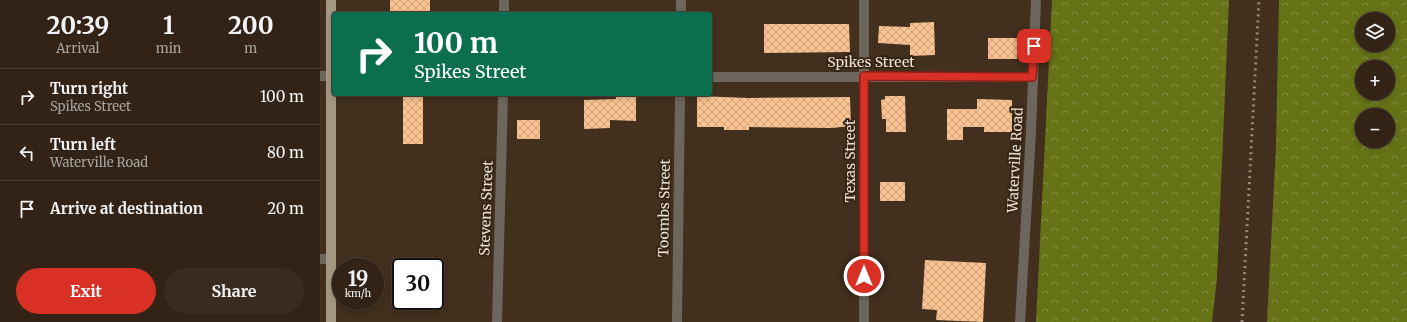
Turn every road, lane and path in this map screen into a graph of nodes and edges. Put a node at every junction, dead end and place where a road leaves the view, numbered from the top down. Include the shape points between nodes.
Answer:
1 (332, 0) edge
2 (504, 0) edge
3 (681, 0) edge
4 (864, 0) edge
5 (1036, 0) edge
6 (332, 12) edge
7 (504, 12) edge
8 (681, 12) edge
9 (320, 76) edge
10 (332, 76) edge
11 (712, 76) edge
12 (864, 76) junction
13 (1032, 77) junction
14 (333, 96) edge
15 (503, 96) edge
16 (680, 96) edge
17 (332, 258) edge
18 (320, 259) edge
19 (332, 259) edge
20 (332, 310) edge
21 (332, 322) edge
22 (497, 322) edge
23 (677, 322) edge
24 (864, 322) edge
25 (1020, 322) edge

1 - 6 main road
2 - 7 street
3 - 8 street
4 - 12 street, Texas Street
5 - 13 street, Waterville Road
9 - 10 street
11 - 12 street, Spikes Street
12 - 13 street, Spikes Street
12 - 24 street, Texas Street
13 - 25 street, Waterville Road
14 - 17 main road
15 - 22 street, Stevens Street
16 - 23 street, Toombs Street
18 - 19 street
20 - 21 main road

